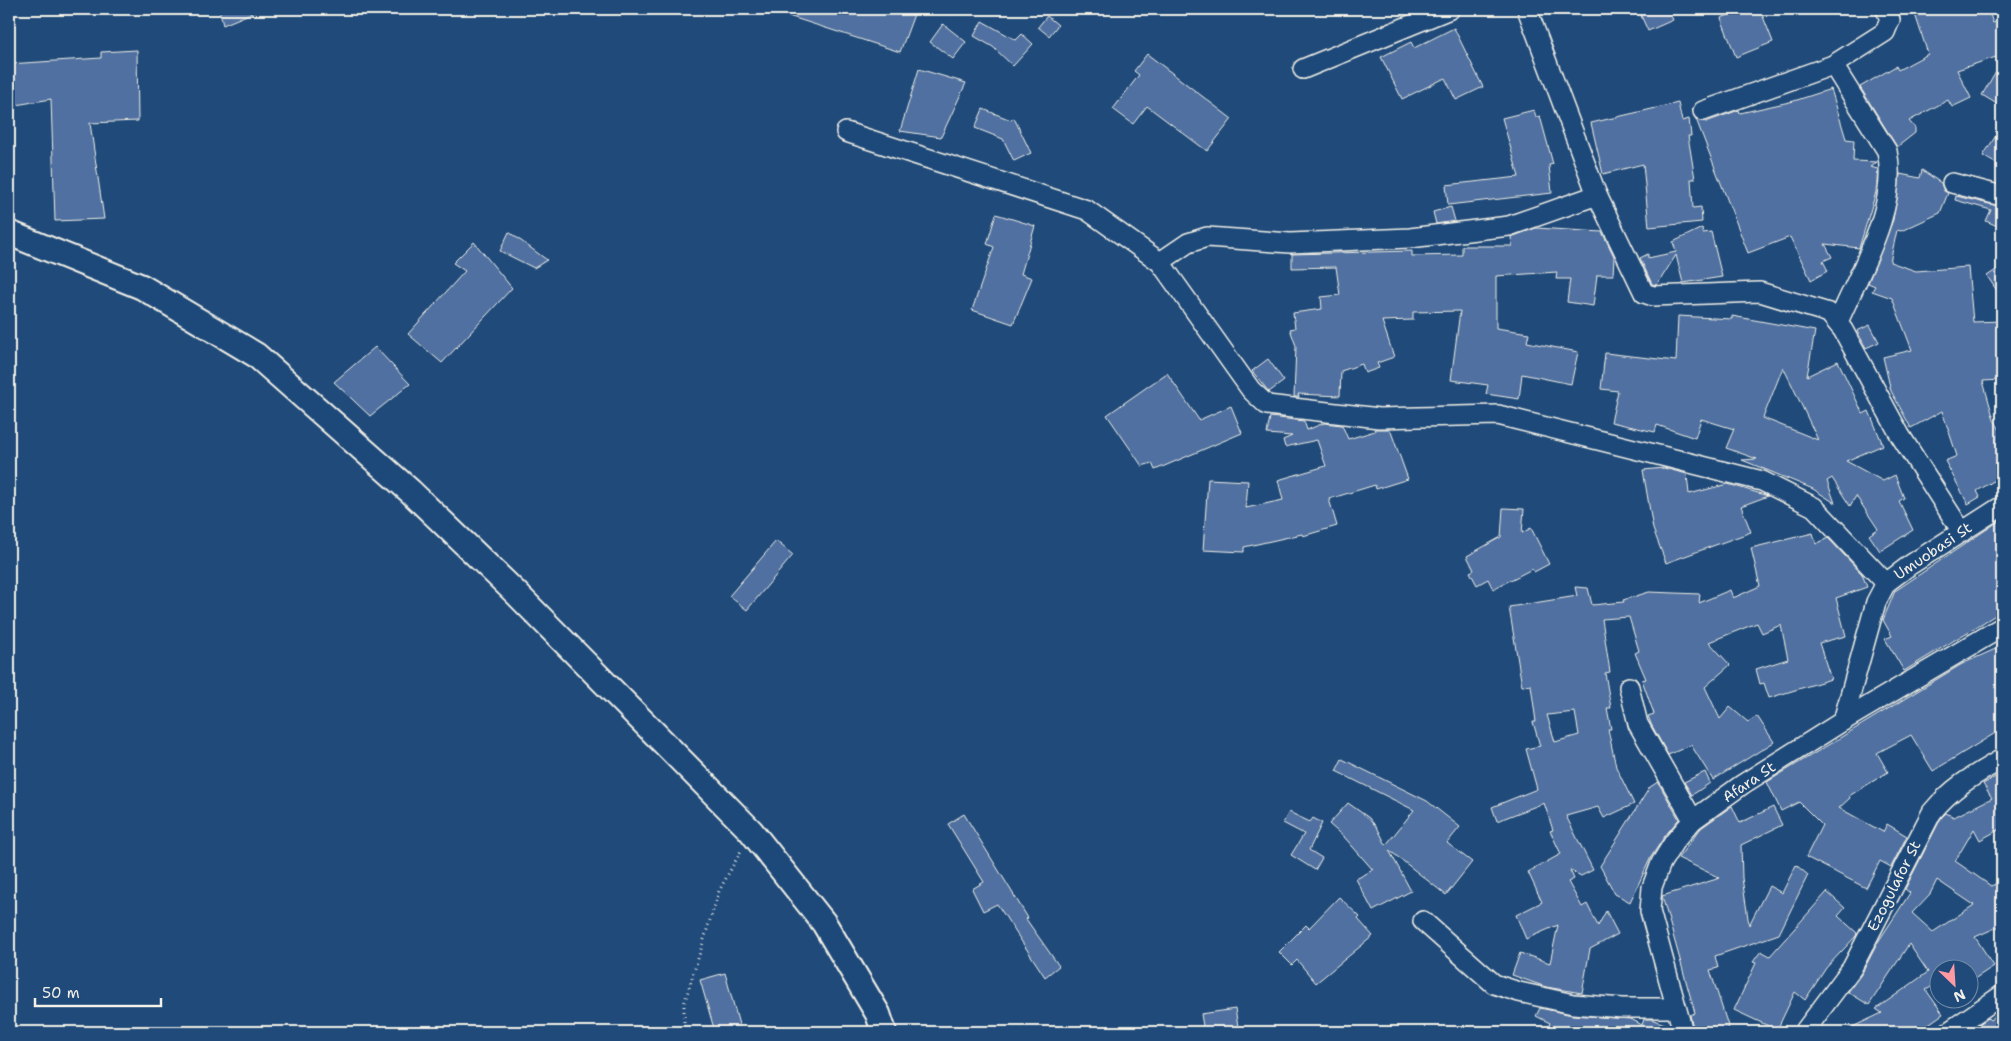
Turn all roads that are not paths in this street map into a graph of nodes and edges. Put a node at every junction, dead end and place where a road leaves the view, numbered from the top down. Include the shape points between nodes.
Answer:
1 (1450, 9) edge
2 (1527, 9) edge
3 (1886, 9) edge
4 (1833, 65) junction
5 (1302, 69) dead end
6 (1704, 111) dead end
7 (846, 132) dead end
8 (1952, 183) dead end
9 (1597, 195) junction
10 (2002, 196) edge
11 (9, 233) edge
12 (1160, 262) junction
13 (1838, 322) junction
14 (2002, 506) edge
15 (1962, 532) junction
16 (1886, 583) junction
17 (2002, 627) edge
18 (1629, 687) dead end
19 (1843, 721) junction
20 (2002, 759) edge
21 (1693, 820) junction
22 (1423, 921) dead end
23 (2002, 995) edge
24 (1675, 1008) junction
25 (884, 1032) edge
26 (1683, 1032) edge
27 (1804, 1032) edge
28 (1948, 1032) edge

1 - 5 street
2 - 9 street
3 - 4 street via 1890,20 1885,32
4 - 6 street
4 - 13 street via 1887,151 1890,166 1889,186 1878,231
7 - 12 street via 1087,210
8 - 10 street
9 - 12 street via 1508,226 1410,238 1290,243 1207,237 1188,243
9 - 13 street via 1644,293 1653,296 1760,292 1829,314
11 - 25 street via 142,287 256,355 410,491 509,586 751,831 824,923 878,1014
12 - 16 street via 1252,390 1267,405 1379,418 1498,415 1762,481 1814,507
13 - 15 street via 1900,434
14 - 15 street, Umuobasi St
15 - 16 street, Umuobasi St
16 - 19 street, Umuobasi St via 1876,602
17 - 19 street, Afara St
18 - 21 street via 1638,724
19 - 21 street, Afara St
20 - 27 street, Ezogulafor St via 1955,788 1932,812 1852,968
21 - 24 street, Afara St via 1661,863 1652,887 1650,911
22 - 24 street via 1494,984 1582,1005
23 - 28 street
24 - 26 street, Afara St

